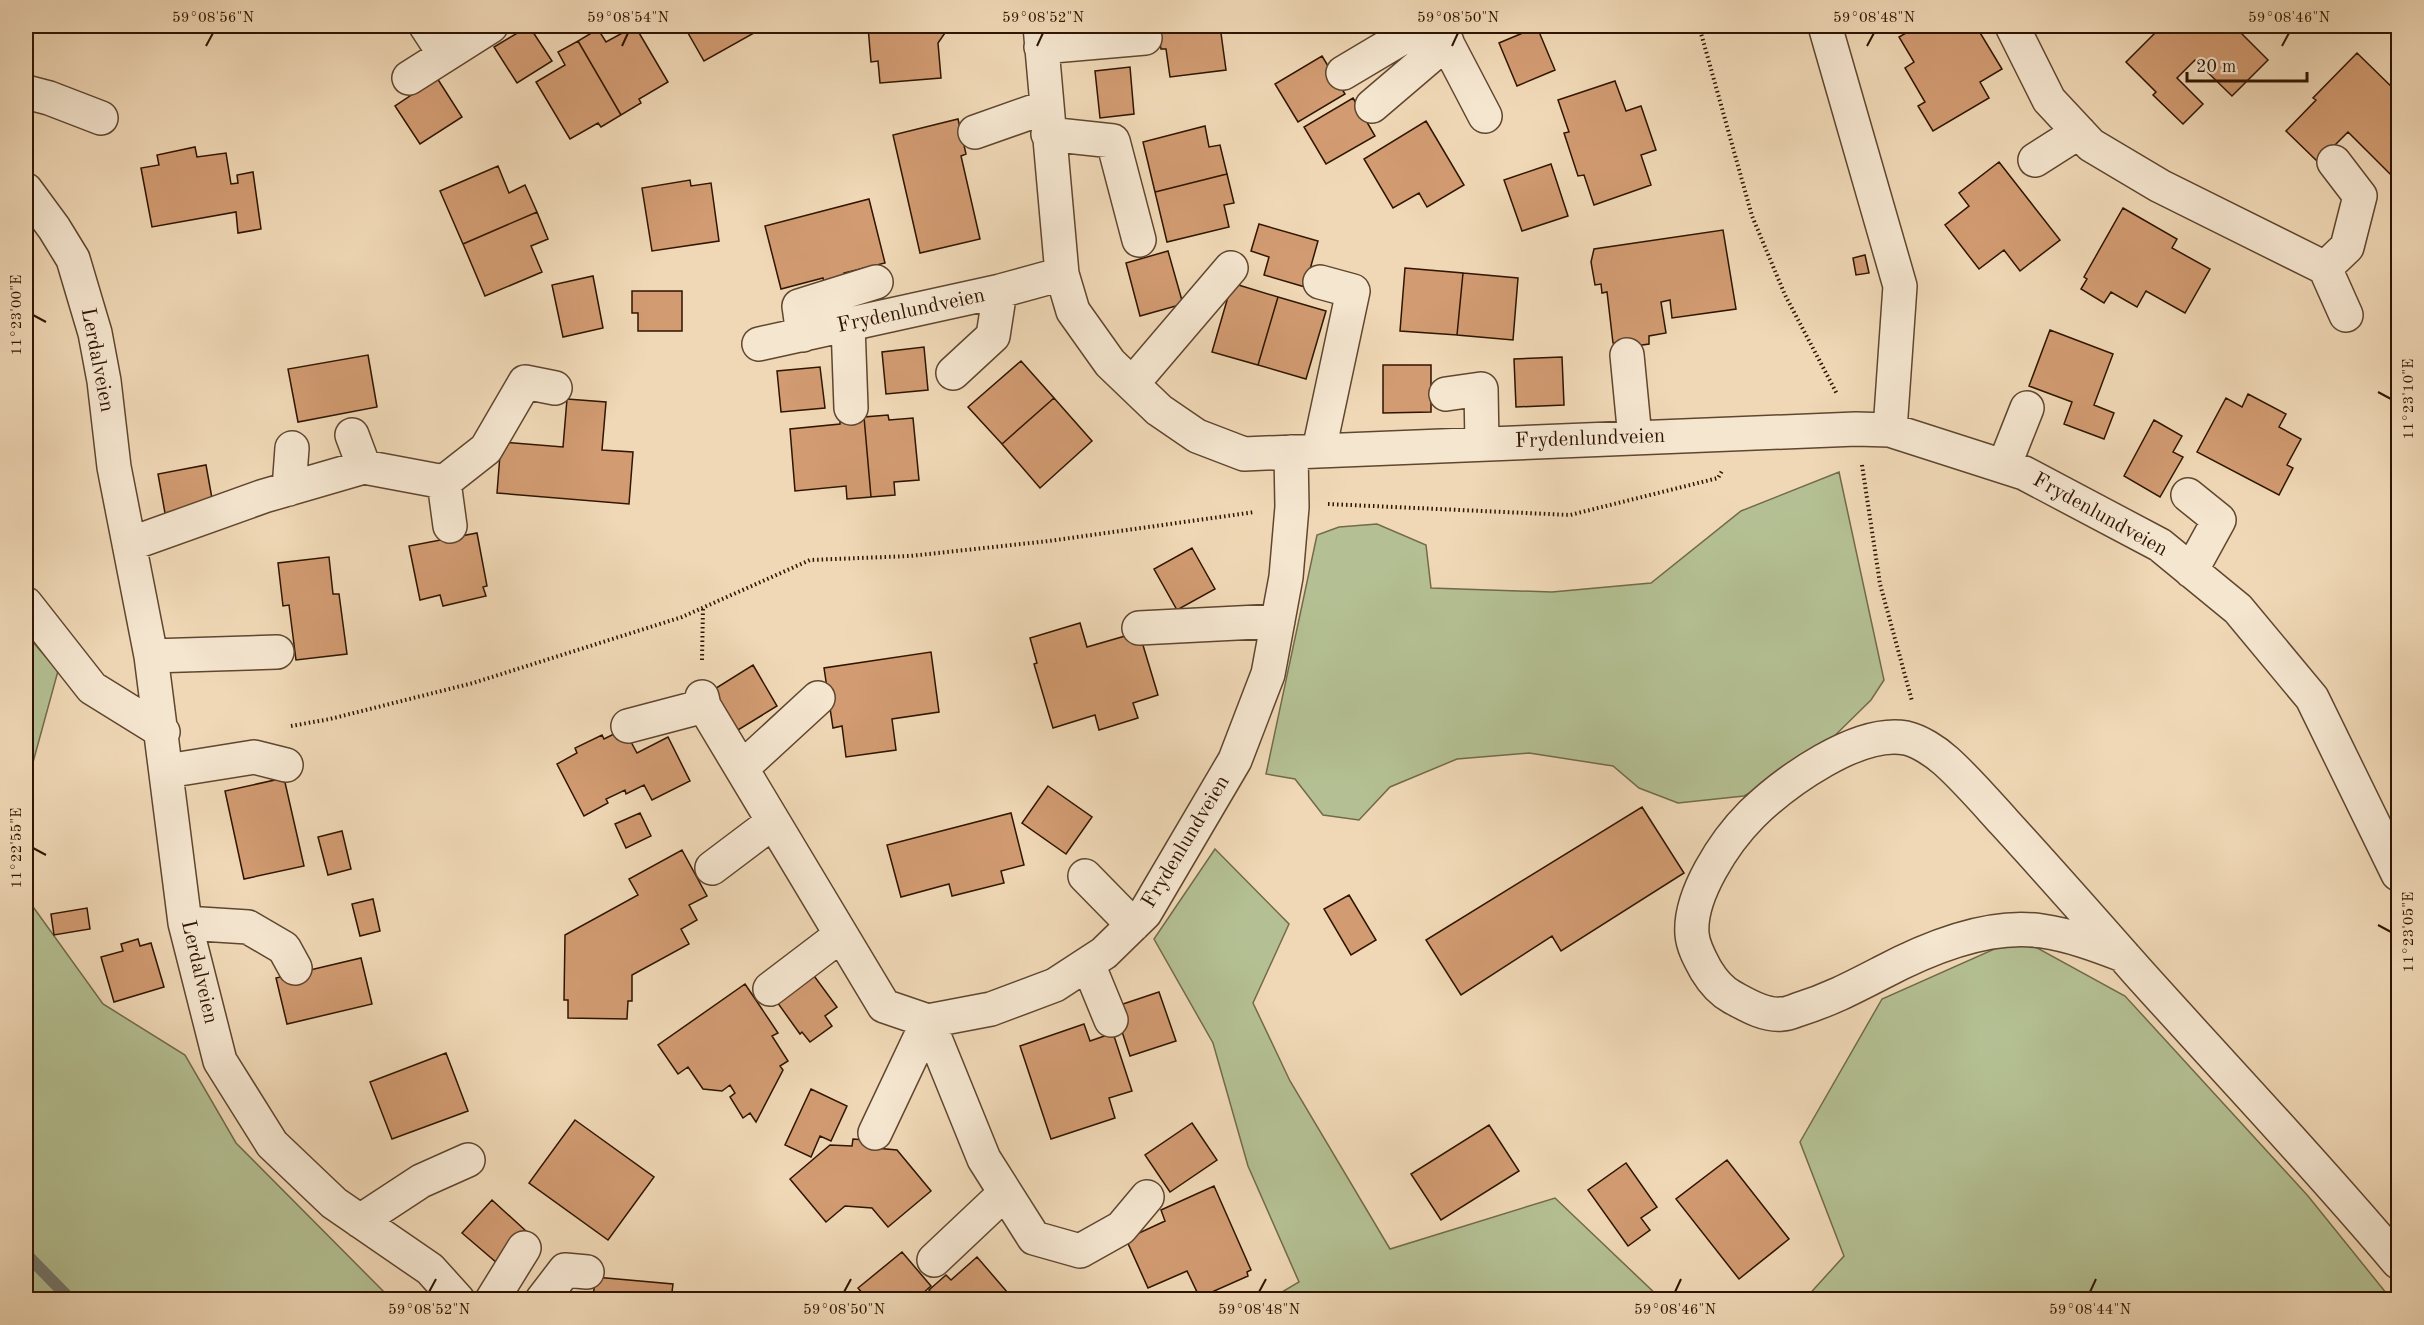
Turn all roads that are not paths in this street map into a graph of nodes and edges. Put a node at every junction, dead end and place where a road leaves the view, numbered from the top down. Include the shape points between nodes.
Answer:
1 (426, 26) edge
2 (491, 26) edge
3 (1826, 26) edge
4 (2012, 26) edge
5 (1436, 31) edge
6 (1040, 36) edge
7 (1144, 38) dead end
8 (445, 55) junction
9 (1342, 73) dead end
10 (409, 78) dead end
11 (26, 92) edge
12 (1372, 106) dead end
13 (1485, 116) dead end
14 (101, 118) dead end
15 (1047, 121) junction
16 (975, 132) dead end
17 (2079, 132) junction
18 (2035, 160) dead end
19 (2334, 162) dead end
20 (26, 190) edge
21 (1139, 240) dead end
22 (1231, 268) dead end
23 (2325, 268) junction
24 (1062, 274) junction
25 (876, 282) dead end
26 (1320, 282) dead end
27 (1000, 291) junction
28 (2346, 315) dead end
29 (849, 325) junction
30 (803, 335) junction
31 (759, 344) dead end
32 (1627, 355) dead end
33 (953, 373) dead end
34 (1132, 384) junction
35 (555, 388) dead end
36 (1446, 394) dead end
37 (851, 408) dead end
38 (2027, 408) dead end
39 (1890, 430) junction
40 (352, 435) dead end
41 (1635, 438) junction
42 (1482, 444) junction
43 (292, 448) dead end
44 (1305, 451) junction
45 (364, 466) junction
46 (2004, 466) junction
47 (444, 482) junction
48 (289, 489) junction
49 (2188, 495) dead end
50 (450, 526) dead end
51 (129, 544) junction
52 (2192, 571) junction
53 (26, 604) edge
54 (1278, 621) junction
55 (1138, 628) dead end
56 (277, 652) dead end
57 (151, 656) junction
58 (818, 698) dead end
59 (628, 726) dead end
60 (163, 732) junction
61 (286, 765) dead end
62 (742, 768) junction
63 (167, 771) junction
64 (772, 822) junction
65 (712, 868) dead end
66 (2398, 874) edge
67 (1085, 876) dead end
68 (186, 923) junction
69 (1133, 925) junction
70 (841, 935) junction
71 (2123, 955) junction
72 (1088, 964) junction
73 (295, 968) dead end
74 (770, 988) dead end
75 (1112, 1020) dead end
76 (928, 1021) junction
77 (875, 1133) dead end
78 (468, 1160) dead end
79 (1005, 1193) junction
80 (1147, 1197) dead end
81 (360, 1221) junction
82 (524, 1248) dead end
83 (934, 1260) dead end
84 (2398, 1262) edge
85 (587, 1272) dead end
86 (458, 1299) edge
87 (492, 1299) edge
88 (542, 1299) edge

1 - 8 street
2 - 8 street
3 - 39 street via 1900,286
4 - 17 street via 2049,100
5 - 9 street
5 - 12 street
5 - 13 street
6 - 7 street
6 - 15 street, Frydenlundveien
8 - 10 street
11 - 14 street
15 - 16 street
15 - 21 street via 1113,141
15 - 24 street, Frydenlundveien
17 - 18 street
17 - 23 street via 2091,145 2160,186
19 - 23 street via 2360,196 2347,247
20 - 51 street, Lerdalveien via 73,259 81,285 99,352
22 - 34 street
23 - 28 street
24 - 27 street, Frydenlundveien
24 - 34 street, Frydenlundveien via 1073,311 1110,363
25 - 30 street via 800,306
26 - 44 street via 1353,291
27 - 29 street, Frydenlundveien
27 - 33 street via 993,336
29 - 30 street, Frydenlundveien
29 - 37 street
30 - 31 street, Frydenlundveien
32 - 41 street
34 - 44 street, Frydenlundveien via 1159,410 1197,436 1244,454
35 - 47 street via 525,382 486,449
36 - 42 street via 1481,389
38 - 46 street
39 - 41 street, Frydenlundveien
39 - 46 street, Frydenlundveien
40 - 45 street
41 - 42 street, Frydenlundveien
42 - 44 street, Frydenlundveien
43 - 48 street
44 - 54 street, Frydenlundveien via 1292,507
45 - 47 street
45 - 48 street
46 - 52 street, Frydenlundveien via 2024,472 2160,545
47 - 50 street
48 - 51 street
49 - 52 street via 2219,520
51 - 57 street, Lerdalveien
52 - 66 street, Frydenlundveien via 2238,609 2312,698
53 - 60 street via 92,688
54 - 55 street
54 - 69 street, Frydenlundveien via 1268,674 1235,760 1145,913
56 - 57 street
57 - 60 street, Lerdalveien
58 - 62 street
59 - 62 street, Frydenlundveien via 703,701
60 - 63 street, Lerdalveien
61 - 63 street via 254,757
62 - 64 street, Frydenlundveien
63 - 68 street, Lerdalveien
64 - 65 street
64 - 70 street, Frydenlundveien
67 - 69 street
68 - 73 street via 248,927 285,948
68 - 81 street, Lerdalveien via 220,1061 272,1144 334,1203
69 - 72 street, Frydenlundveien
70 - 74 street
70 - 76 street, Frydenlundveien via 884,1005
71 - 71 street via 1956,771 1942,757 1909,739 1887,737 1859,742 1801,774 1764,802 1722,849 1692,914 1692,938 1698,956 1725,994 1761,1011 1782,1014 1844,994 1881,972 1974,936 2039,930
71 - 84 street
72 - 75 street
72 - 76 street, Frydenlundveien via 1055,985 991,1010
76 - 77 street
76 - 79 street via 984,1159
78 - 81 street via 421,1181
79 - 80 street via 1034,1238 1080,1251 1121,1228
79 - 83 street
81 - 86 street, Lerdalveien via 430,1269
82 - 87 street
85 - 88 street via 565,1270

